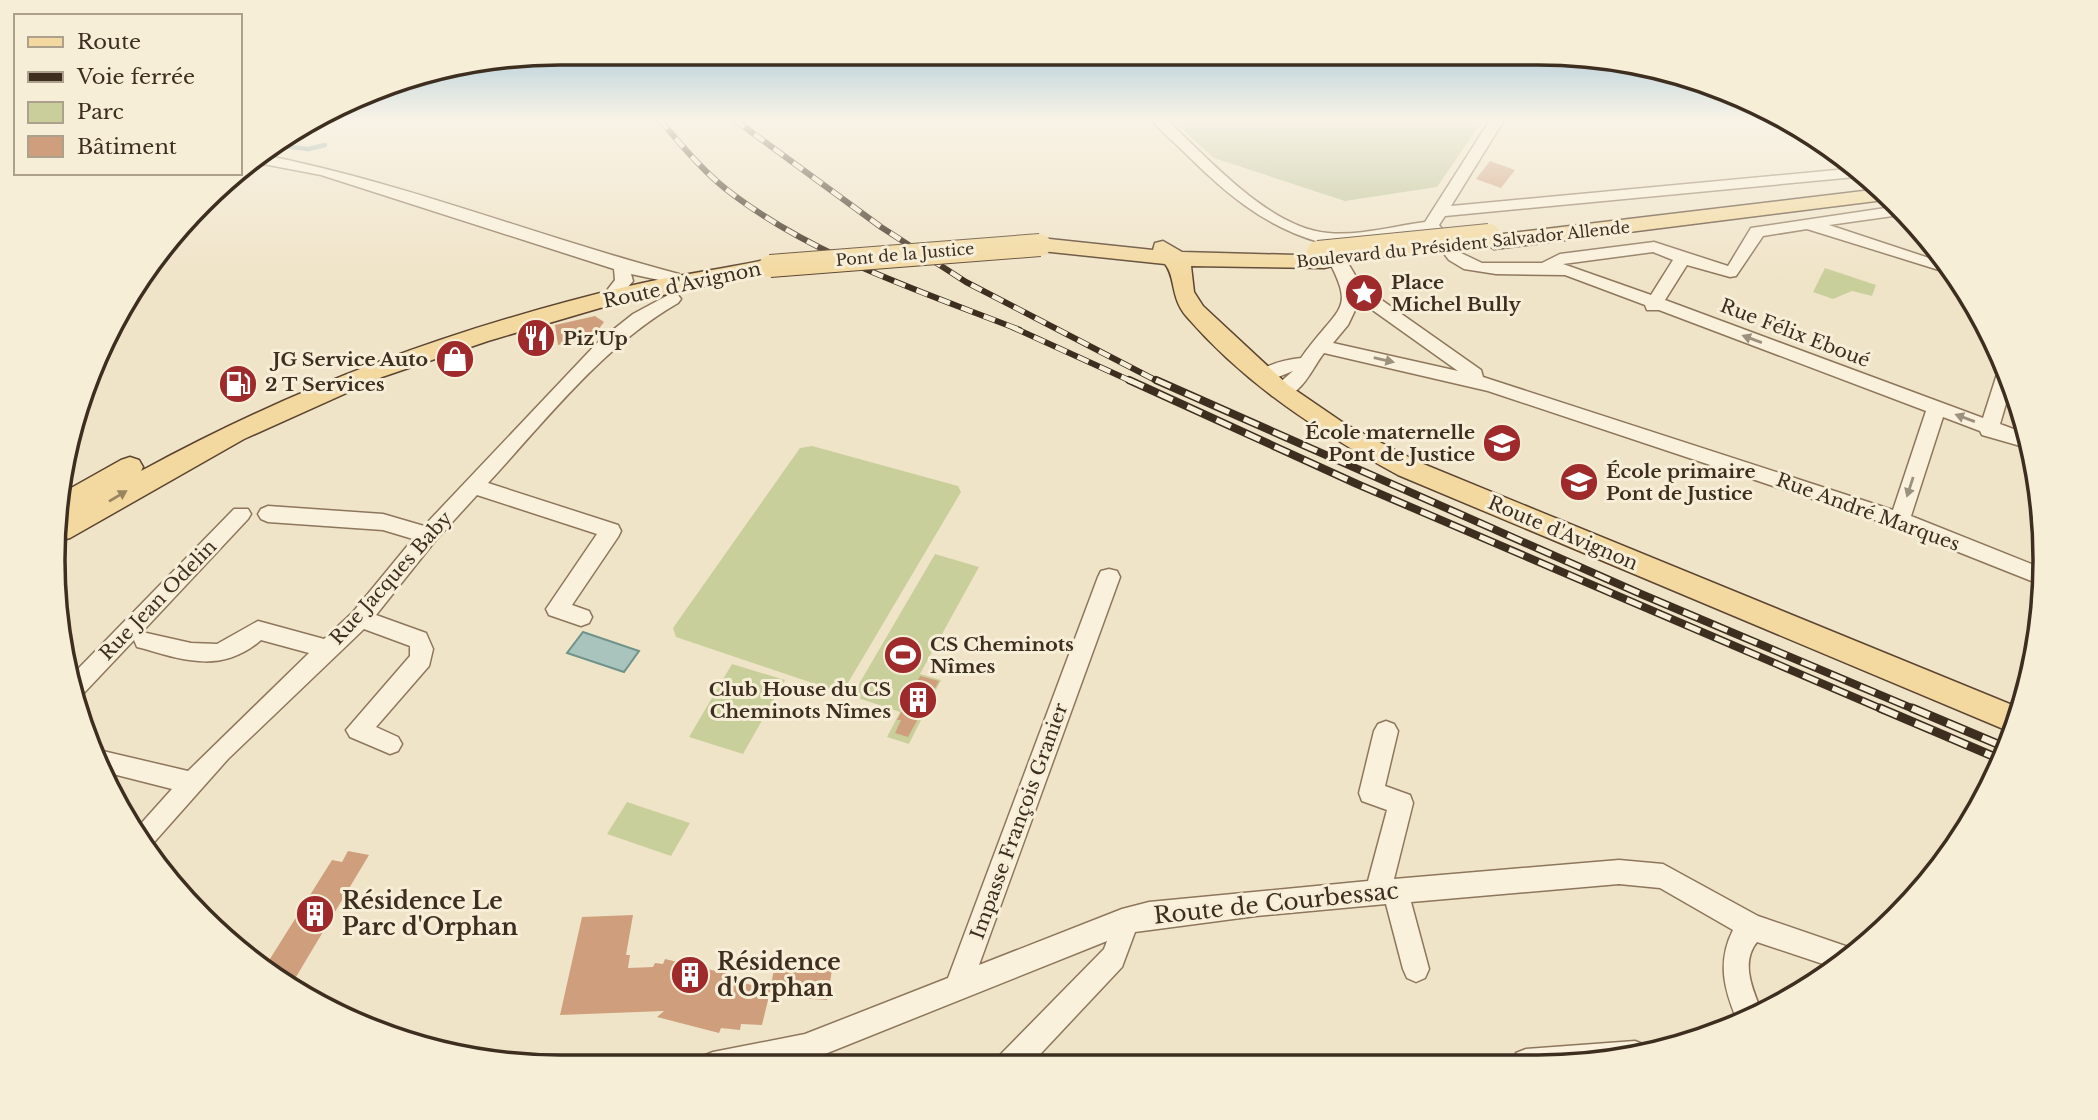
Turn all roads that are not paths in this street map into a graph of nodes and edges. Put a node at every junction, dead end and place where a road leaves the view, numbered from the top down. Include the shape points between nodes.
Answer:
1 (327, 172) edge
2 (1217, 172) edge
3 (1464, 172) edge
4 (1847, 174) edge
5 (1866, 189) edge
6 (1873, 195) edge
7 (1890, 212) edge
8 (1434, 219) junction
9 (1808, 224) junction
10 (1491, 239) junction
11 (1040, 245) joint
12 (1323, 250) junction
13 (1169, 254) junction
14 (1683, 258) junction
15 (770, 266) junction
16 (1936, 266) edge
17 (1546, 267) junction
18 (619, 278) junction
19 (673, 288) junction
20 (1350, 294) junction
21 (1654, 305) junction
22 (1320, 346) junction
23 (1450, 368) junction
24 (1271, 384) junction
25 (2002, 387) edge
26 (1936, 408) junction
27 (1990, 429) junction
28 (2018, 438) edge
29 (474, 486) junction
30 (68, 502) edge
31 (241, 514) dead end
32 (268, 514) dead end
33 (1899, 520) junction
34 (66, 527) edge
35 (428, 535) junction
36 (2033, 573) edge
37 (1109, 577) dead end
38 (581, 617) dead end
39 (361, 618) junction
40 (145, 640) dead end
41 (327, 649) junction
42 (80, 681) edge
43 (2008, 716) edge
44 (1387, 731) dead end
45 (390, 744) dead end
46 (108, 762) edge
47 (192, 783) junction
48 (147, 834) edge
49 (1387, 892) junction
50 (1122, 922) junction
51 (1752, 927) junction
52 (1836, 955) edge
53 (1416, 969) dead end
54 (958, 987) junction
55 (1747, 1009) edge
56 (811, 1055) edge
57 (1020, 1055) edge

1 - 18 street
2 - 12 street via 1249,201
3 - 8 street
4 - 8 street
5 - 10 main road, Boulevard du Président Salvador Allende
6 - 10 main road, Boulevard du Président Salvador Allende
7 - 9 street
8 - 12 street
8 - 17 street via 1458,259 1482,269
9 - 14 street via 1757,232 1730,272
9 - 16 street
10 - 12 main road, Boulevard du Président Salvador Allende
11 - 13 main road, Boulevard du Président Salvador Allende
11 - 15 main road, Pont de la Justice, bridge
12 - 13 main road, Boulevard du Président Salvador Allende
12 - 20 street via 1349,281
13 - 24 main road, Route d'Avignon via 1182,270 1183,292 1194,311
14 - 17 street via 1648,247 1560,259
14 - 21 street
15 - 19 main road, Route d'Avignon via 730,268
34 -> 15 main road, Route d'Avignon via 240,429 420,354 662,286
17 - 21 street, Rue Félix Eboué via 1568,270
18 - 19 main road, Route d'Avignon
18 - 30 main road, Route d'Avignon via 388,353 225,419
19 - 29 street, Rue Jacques Baby via 605,345
20 - 22 street via 1346,316
20 - 23 street via 1377,305
26 -> 21 street, Rue Félix Eboué
22 -> 23 street
22 - 24 street via 1302,364 1299,379
23 - 33 street, Rue André Marques
24 - 43 main road, Route d'Avignon via 1300,408 1408,468
25 - 27 street
27 -> 26 street, Rue Félix Eboué
26 -> 33 street
27 - 28 street, Rue Félix Eboué
29 - 35 street, Rue Jacques Baby
29 - 38 street via 611,531 557,609
31 - 42 street, Rue Jean Odelin
32 - 35 street via 383,522
33 - 36 street, Rue André Marques
35 - 39 street, Rue Jacques Baby
37 - 54 street, Impasse François Granier
39 - 41 street, Rue Jacques Baby
39 - 45 street via 418,640 422,649 421,659 358,730
40 - 41 street via 208,657 242,645 258,630
41 - 47 street, Rue Jacques Baby
44 - 49 street via 1371,793 1401,803
46 - 47 street
47 - 48 street, Rue Jacques Baby
49 - 50 street, Route de Courbessac via 1149,915
49 - 51 street, Route de Courbessac via 1619,872 1663,876
49 - 53 street
50 - 54 street, Route de Courbessac
50 - 57 street via 1113,958
51 - 52 street, Route de Courbessac
51 - 55 street via 1736,948 1734,971
54 - 56 street, Route de Courbessac

